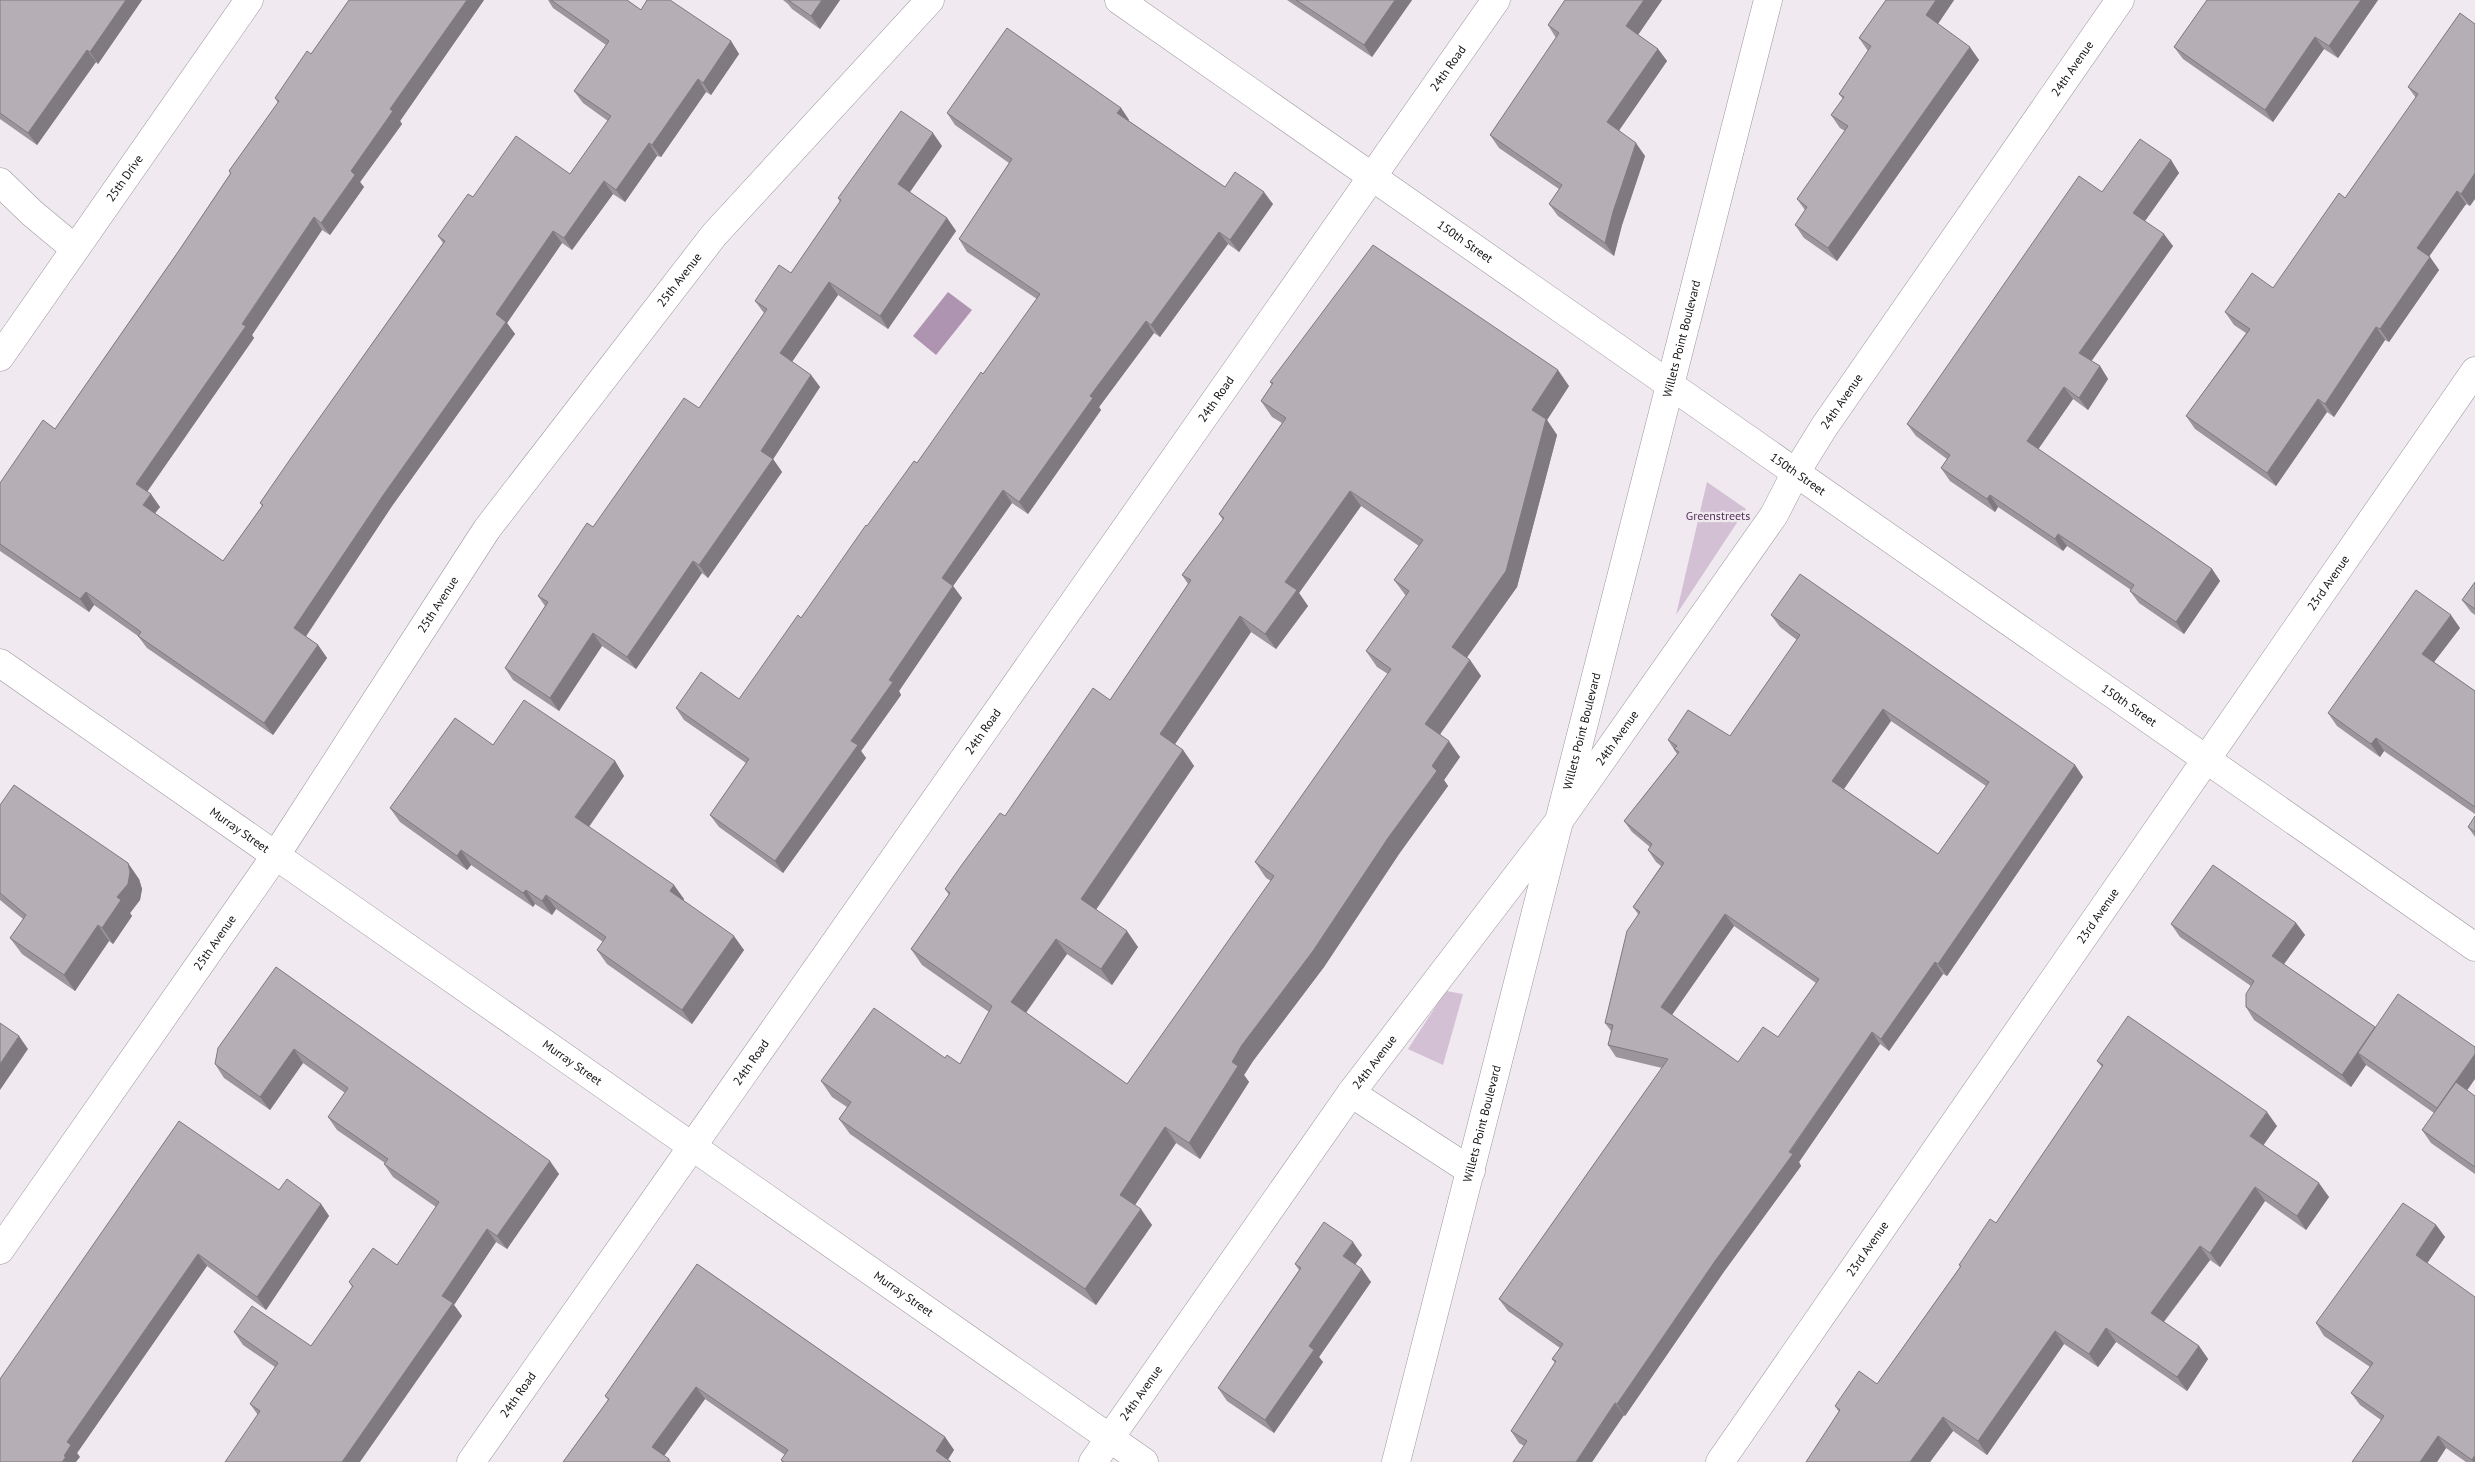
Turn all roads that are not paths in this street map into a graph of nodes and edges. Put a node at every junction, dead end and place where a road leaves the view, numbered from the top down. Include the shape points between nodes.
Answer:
1 (249, 0) edge
2 (930, 0) edge
3 (1119, 0) edge
4 (1496, 0) edge
5 (1768, 0) edge
6 (2120, 0) edge
7 (1371, 175) junction
8 (0, 182) edge
9 (74, 248) junction
10 (0, 357) edge
11 (2475, 371) edge
12 (1670, 386) junction
13 (1795, 474) junction
14 (0, 663) edge
15 (2205, 759) junction
16 (1558, 821) junction
17 (276, 855) junction
18 (2475, 947) edge
19 (1351, 1094) junction
20 (692, 1146) junction
21 (1471, 1171) junction
22 (0, 1250) edge
23 (1110, 1438) junction
24 (471, 1462) edge
25 (1093, 1462) edge
26 (1144, 1462) edge
27 (1396, 1462) edge
28 (1720, 1462) edge

1 - 9 street, 25th Drive
2 - 17 street, 25th Avenue via 714,235 487,529
3 - 7 street, 150th Street
4 - 7 street, 24th Road
5 - 12 street, Willets Point Boulevard
6 - 13 street, 24th Avenue via 1824,426
7 - 12 street, 150th Street
7 - 20 street, 24th Road
8 - 9 street
9 - 10 street, 25th Drive
11 - 15 street, 23rd Avenue
12 - 13 street, 150th Street
12 - 16 street, Willets Point Boulevard
13 - 15 street, 150th Street
13 - 16 street, 24th Avenue via 1774,515
14 - 17 street, Murray Street
15 - 18 street, 150th Street
15 - 28 street, 23rd Avenue
16 - 19 street, 24th Avenue
16 - 21 street, Willets Point Boulevard
17 - 20 street, Murray Street
17 - 22 street, 25th Avenue
19 - 21 street
19 - 23 street, 24th Avenue
20 - 23 street, Murray Street
20 - 24 street, 24th Road
21 - 27 street, Willets Point Boulevard
23 - 25 street, 24th Avenue
23 - 26 street, Murray Street

